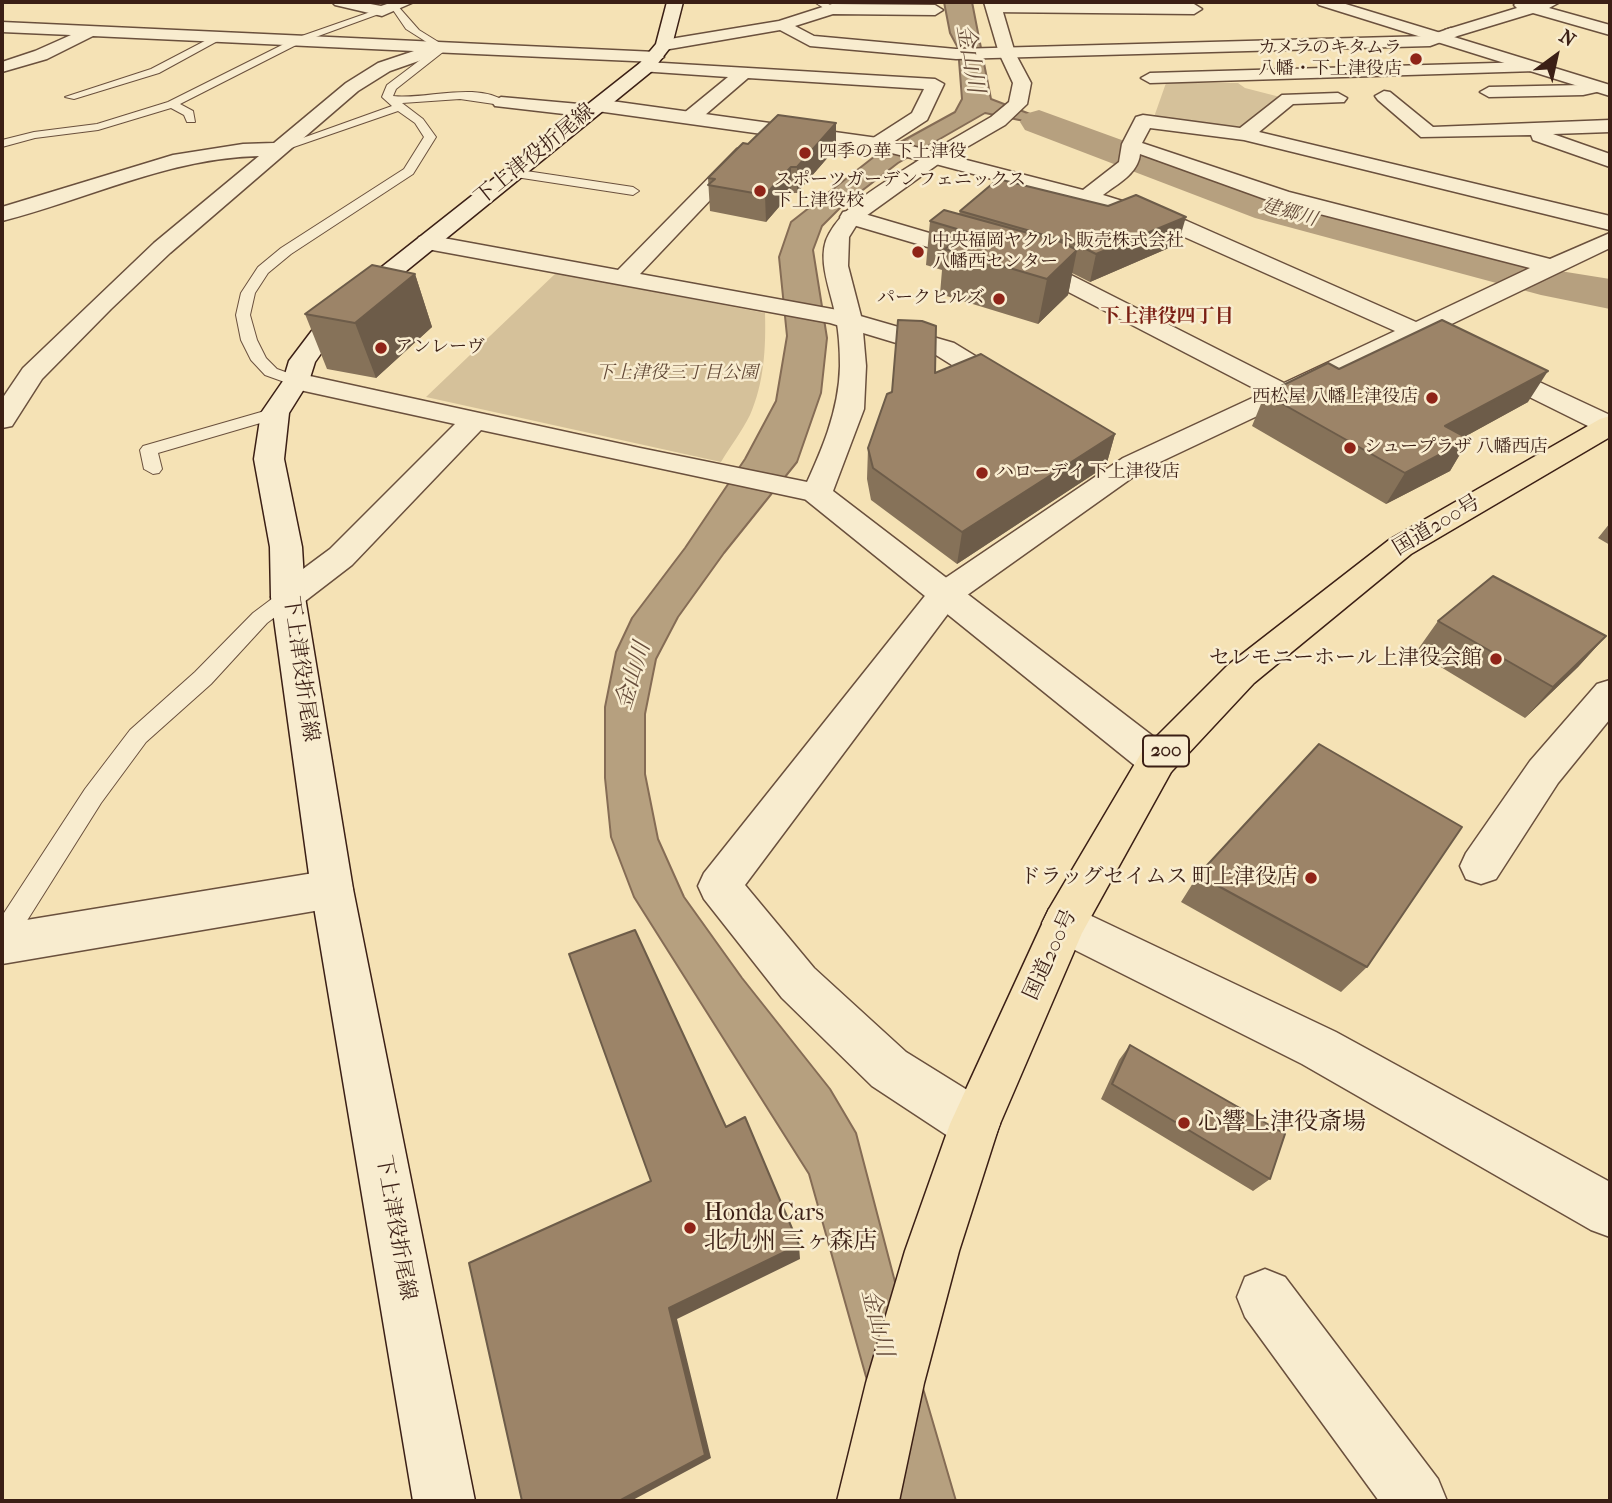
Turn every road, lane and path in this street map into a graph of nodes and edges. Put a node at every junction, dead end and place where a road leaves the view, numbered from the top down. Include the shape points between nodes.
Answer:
1 (340, 2) edge
2 (675, 2) edge
3 (1178, 2) edge
4 (1324, 2) edge
5 (1348, 2) edge
6 (1510, 2) edge
7 (1553, 2) edge
8 (825, 5) edge
9 (395, 6) edge
10 (935, 6) edge
11 (993, 6) edge
12 (1534, 8) junction
13 (157, 19) dead end
14 (782, 25) junction
15 (2, 27) edge
16 (1244, 27) dead end
17 (22, 29) junction
18 (1610, 30) edge
19 (94, 31) junction
20 (2, 33) edge
21 (135, 33) junction
22 (220, 36) junction
23 (1446, 36) junction
24 (299, 40) junction
25 (944, 43) junction
26 (1294, 46) junction
27 (443, 48) junction
28 (1124, 51) junction
29 (1000, 54) junction
30 (656, 56) junction
31 (2, 67) edge
32 (1530, 67) junction
33 (744, 73) junction
34 (1605, 86) edge
35 (1477, 93) dead end
36 (1410, 95) dead end
37 (1370, 96) junction
38 (70, 97) dead end
39 (1148, 101) junction
40 (501, 102) joint
41 (172, 104) junction
42 (394, 104) junction
43 (594, 108) junction
44 (691, 117) junction
45 (191, 120) dead end
46 (1610, 126) edge
47 (768, 128) junction
48 (1527, 129) junction
49 (1244, 134) junction
50 (2, 144) edge
51 (881, 144) junction
52 (278, 149) junction
53 (1130, 153) junction
54 (927, 156) junction
55 (1610, 161) edge
56 (513, 173) junction
57 (633, 191) dead end
58 (1087, 197) junction
59 (2, 214) edge
60 (851, 217) junction
61 (1610, 223) edge
62 (1610, 240) edge
63 (427, 242) junction
64 (1547, 269) junction
65 (624, 277) junction
66 (841, 318) junction
67 (1415, 331) junction
68 (2, 372) edge
69 (32, 373) junction
70 (296, 381) junction
71 (1282, 392) junction
72 (1027, 399) edge
73 (275, 414) junction
74 (2, 420) edge
75 (475, 420) junction
76 (1610, 425) edge
77 (153, 469) dead end
78 (817, 493) junction
79 (944, 595) junction
80 (288, 597) junction
81 (1610, 694) edge
82 (1157, 761) junction
83 (1481, 866) dead end
84 (332, 889) junction
85 (1064, 923) junction
86 (2, 938) edge
87 (2, 944) edge
88 (975, 1124) junction
89 (1610, 1211) edge
90 (1265, 1297) dead end
91 (870, 1492) edge
92 (444, 1501) edge
93 (1416, 1501) edge

1 - 9 street
2 - 30 street
3 - 11 street via 1200,11
4 - 23 street
5 - 23 street
6 - 12 street
7 - 12 street
8 - 10 street
8 - 14 street
9 - 24 lane
9 - 27 lane via 415,34
10 - 25 street
11 - 29 street
12 - 18 street
12 - 23 street
13 - 21 street
14 - 25 street via 810,41
14 - 30 street
15 - 17 street
16 - 26 street
17 - 19 street
17 - 20 street
19 - 21 street
19 - 31 street
21 - 22 street
22 - 24 street
22 - 38 lane via 131,79
23 - 26 street
23 - 32 street
23 - 34 street
24 - 27 street
24 - 41 lane
25 - 29 street
26 - 28 street
27 - 30 street
27 - 42 lane via 391,87 387,97
27 - 52 street via 384,67 352,87
28 - 29 street
28 - 39 street
29 - 54 street via 1022,83 1009,112
30 - 33 street
30 - 43 street, 下上津役折尾線
32 - 34 street
32 - 39 street
33 - 44 street
33 - 51 street via 935,84 920,116
34 - 35 street
36 - 37 street
37 - 48 street via 1428,133
37 - 49 street via 1288,99
39 - 49 street
39 - 53 street
40 - 42 lane via 438,95
40 - 43 street
41 - 45 lane via 189,113
41 - 50 lane via 98,127
42 - 52 lane
42 - 70 lane via 419,121 430,137 409,171 286,251 263,270 248,293 243,315 259,360 271,372
43 - 44 street
43 - 56 street, 下上津役折尾線
44 - 47 street
46 - 48 street
47 - 51 street
47 - 65 street
48 - 55 street
49 - 61 street
51 - 54 street
52 - 59 street via 223,150 186,157
52 - 69 street via 162,248
53 - 58 street
53 - 64 street via 1155,152 1281,197
54 - 58 street
54 - 60 street
56 - 57 lane
56 - 63 street, 下上津役折尾線
58 - 67 street via 1179,226
60 - 66 street via 838,237
60 - 71 street via 1061,278
62 - 64 street
63 - 65 street
63 - 70 street, 下上津役折尾線 via 323,333 302,361
64 - 67 street
65 - 66 street
66 - 72 street via 945,349
66 - 78 street via 853,366 850,409
67 - 71 street
67 - 76 street
68 - 69 street
69 - 74 street
70 - 73 street, 下上津役折尾線
70 - 75 street
71 - 79 street via 1121,456
73 - 77 lane via 149,445
73 - 80 street, 下上津役折尾線 via 269,459 286,547
75 - 78 street
75 - 80 street via 341,557
76 - 82 highway, 国道200号 / 200 via 1400,547 1241,674
78 - 79 street
79 - 82 street
79 - 88 street via 719,886 798,983 889,1069
80 - 84 street, 下上津役折尾線
80 - 86 lane via 260,618 138,736 93,796
81 - 83 street via 1544,772
82 - 85 highway, 国道200号 / 200
84 - 87 street
84 - 92 street, 下上津役折尾線
85 - 88 highway, 国道200号 / 200
85 - 89 street via 1319,1048
88 - 91 highway, 国道200号 / 200 via 932,1251
90 - 93 street

